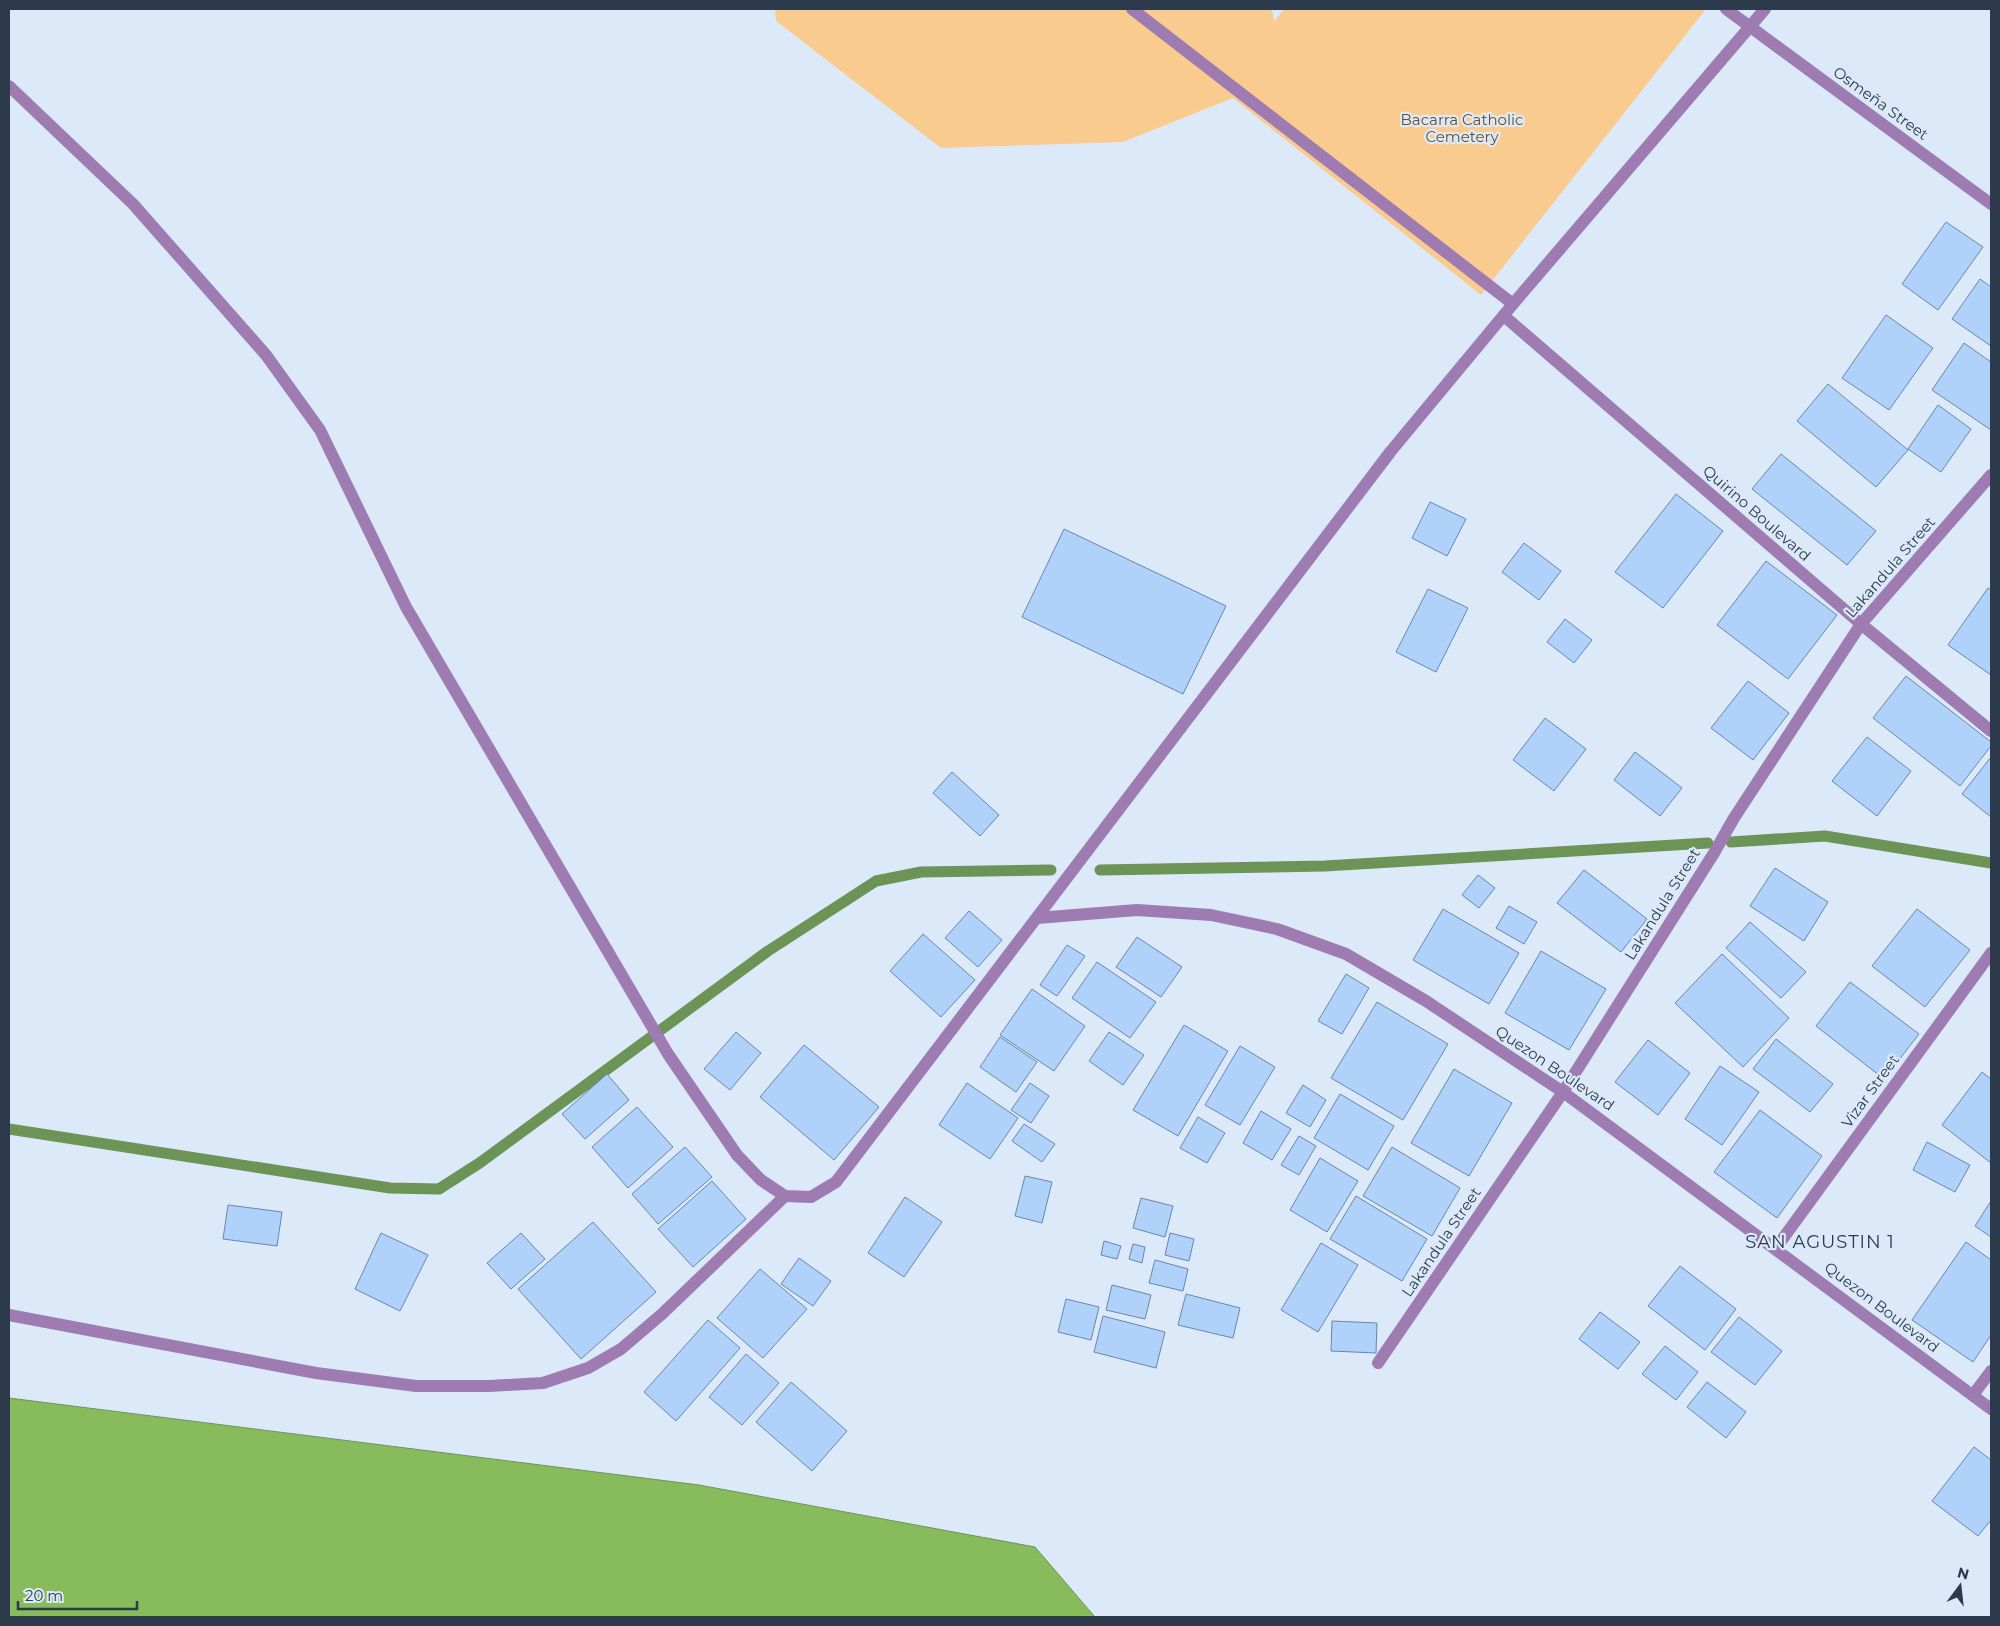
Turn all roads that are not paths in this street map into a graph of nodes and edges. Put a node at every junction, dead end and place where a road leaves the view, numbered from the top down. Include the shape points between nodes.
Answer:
1 (1132, 9) edge
2 (1726, 9) edge
3 (1765, 9) edge
4 (1751, 27) junction
5 (9, 86) edge
6 (1991, 204) edge
7 (1513, 304) junction
8 (1504, 316) junction
9 (1991, 475) edge
10 (1860, 624) junction
11 (1991, 731) edge
12 (1037, 918) junction
13 (1991, 953) edge
14 (1563, 1092) junction
15 (785, 1196) junction
16 (1776, 1248) junction
17 (9, 1315) edge
18 (1378, 1364) dead end
19 (1991, 1371) edge
20 (1973, 1395) junction
21 (1991, 1409) edge

1 - 7 street
2 - 4 street, Osmeña Street
3 - 4 street
4 - 6 street, Osmeña Street
4 - 7 street
5 - 15 street via 133,204 266,355 320,430 406,607 668,1054 737,1155 762,1180
7 - 8 street
8 - 10 street, Quirino Boulevard
8 - 12 street via 1391,451
9 - 10 street, Lakandula Street
10 - 11 street, Quirino Boulevard
10 - 14 street, Lakandula Street
12 - 14 street, Quezon Boulevard via 1137,910 1212,915 1277,929 1346,954 1426,1001
12 - 15 street via 836,1182 811,1197
13 - 16 street, Vizar Street
14 - 16 street, Quezon Boulevard
14 - 18 street, Lakandula Street
15 - 17 street via 621,1349 588,1368 543,1384 416,1386 334,1375
16 - 20 street, Quezon Boulevard
19 - 20 street
20 - 21 street, Quezon Boulevard

